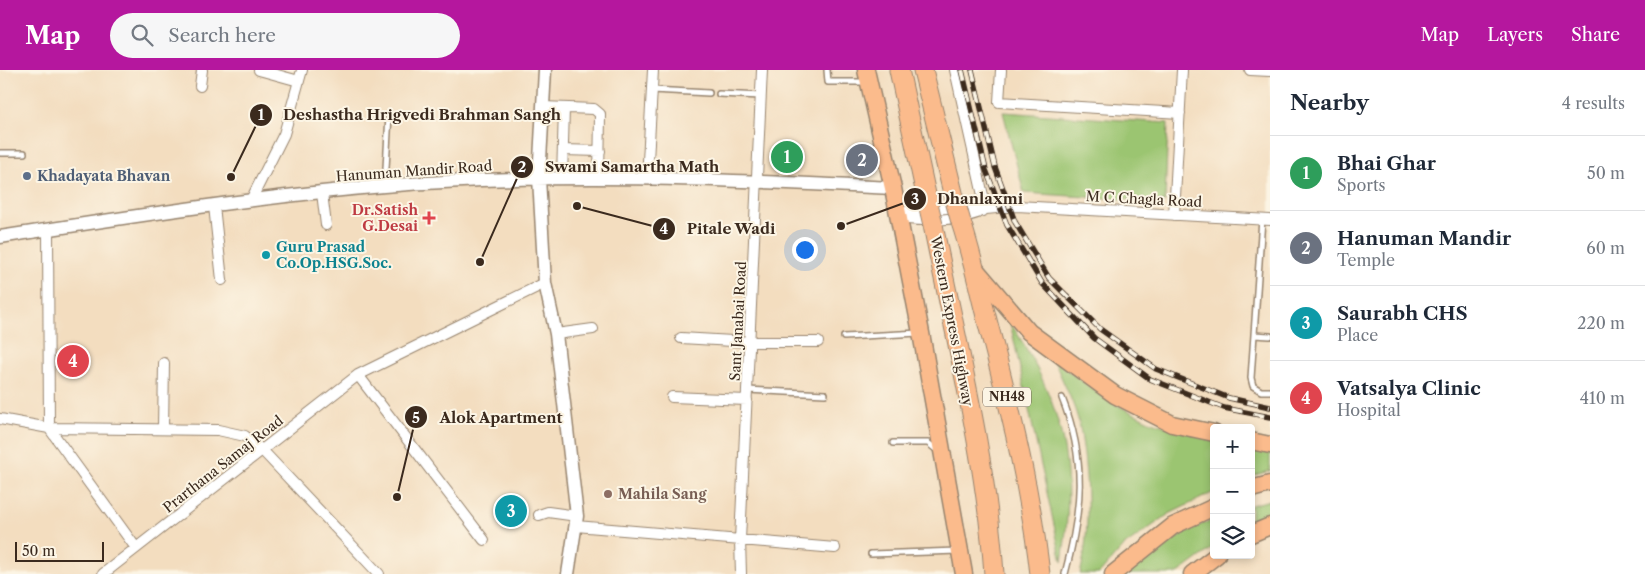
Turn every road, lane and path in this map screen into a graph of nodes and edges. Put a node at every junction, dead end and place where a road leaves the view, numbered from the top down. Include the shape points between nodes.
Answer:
1 (202, 70) edge
2 (259, 70) edge
3 (302, 70) edge
4 (545, 70) edge
5 (653, 70) edge
6 (762, 70) edge
7 (827, 70) edge
8 (899, 70) edge
9 (924, 70) edge
10 (954, 70) edge
11 (1001, 70) edge
12 (1182, 70) edge
13 (1250, 70) edge
14 (1270, 71) edge
15 (287, 74) edge
16 (864, 76) edge
17 (299, 81) junction
18 (200, 86) dead end
19 (652, 90) junction
20 (709, 93) dead end
21 (718, 94) dead end
22 (761, 96) junction
23 (543, 107) junction
24 (564, 108) junction
25 (1180, 113) junction
26 (389, 115) dead end
27 (563, 150) junction
28 (600, 151) junction
29 (0, 152) edge
30 (24, 153) dead end
31 (539, 178) junction
32 (562, 178) junction
33 (599, 178) junction
34 (647, 178) junction
35 (758, 181) junction
36 (385, 186) junction
37 (893, 188) junction
38 (322, 193) junction
39 (251, 200) junction
40 (214, 206) junction
41 (986, 209) junction
42 (1174, 215) junction
43 (898, 217) junction
44 (1266, 219) edge
45 (326, 225) dead end
46 (48, 229) junction
47 (0, 237) edge
48 (977, 271) junction
49 (222, 280) dead end
50 (545, 283) junction
51 (593, 329) dead end
52 (921, 333) junction
53 (556, 334) junction
54 (1254, 335) junction
55 (1270, 336) edge
56 (844, 337) dead end
57 (681, 338) dead end
58 (750, 342) junction
59 (818, 342) dead end
60 (164, 363) dead end
61 (358, 375) junction
62 (1270, 392) edge
63 (824, 394) dead end
64 (748, 395) junction
65 (672, 397) dead end
66 (1062, 398) dead end
67 (0, 419) edge
68 (49, 428) junction
69 (163, 429) junction
70 (1210, 432) edge
71 (1255, 442) edge
72 (893, 443) dead end
73 (1270, 444) edge
74 (943, 450) junction
75 (263, 451) junction
76 (1270, 484) edge
77 (1255, 488) edge
78 (1210, 509) edge
79 (539, 515) dead end
80 (577, 521) junction
81 (1270, 526) edge
82 (1255, 532) edge
83 (484, 540) dead end
84 (740, 540) junction
85 (136, 548) junction
86 (835, 548) dead end
87 (961, 551) junction
88 (871, 554) dead end
89 (1212, 559) edge
90 (567, 573) edge
91 (103, 574) edge
92 (379, 574) edge
93 (741, 574) edge
94 (964, 574) edge
95 (994, 574) edge
96 (1040, 574) edge
97 (1065, 574) edge
98 (1113, 574) edge
99 (1192, 574) edge

1 - 18 street
2 - 15 street
3 - 17 street
4 - 23 street
5 - 19 street
6 - 22 street, Sant Janabai Road
7 - 16 lane via 828,82
8 - 95 highway, Western Express Highway / NH48, bridge via 976,441 991,532
9 - 48 highway, Western Express Highway / NH48, bridge via 954,197
10 - 41 street
11 - 25 street via 999,102
12 - 25 street
13 - 14 street
15 - 17 street
16 - 37 main road
17 - 39 street via 284,134
19 - 20 lane
19 - 34 street
21 - 22 lane
22 - 35 street, Sant Janabai Road
23 - 24 street
23 - 31 street
24 - 27 street
24 - 28 street via 594,109 600,114
25 - 42 street
26 - 36 lane
27 - 28 street
27 - 32 street
28 - 33 street
29 - 30 lane
31 - 32 street, Hanuman Mandir Road
31 - 36 street, Hanuman Mandir Road
31 - 50 street
32 - 33 street, Hanuman Mandir Road
33 - 34 street, Hanuman Mandir Road
34 - 35 street, Hanuman Mandir Road
35 - 37 street, Hanuman Mandir Road
35 - 58 street, Sant Janabai Road
36 - 38 street, Hanuman Mandir Road
37 - 43 main road
38 - 39 street, Hanuman Mandir Road
38 - 45 street
39 - 40 street, Hanuman Mandir Road
40 - 46 street, Hanuman Mandir Road
40 - 49 street
41 - 42 street, M C Chagla Road via 1017,206
41 - 43 street, M C Chagla Road via 973,206 908,211
42 - 44 street, M C Chagla Road
43 - 52 main road
44 - 54 lane
46 - 47 street, Hanuman Mandir Road
46 - 68 street
48 - 70 main road via 1029,332 1115,395 1172,424
48 - 96 highway, Western Express Highway / NH48 via 1016,434 1035,526
50 - 53 street
50 - 61 street, Prarthana Samaj Road
51 - 53 street
52 - 56 lane
52 - 74 main road
53 - 80 street
54 - 55 lane
54 - 62 lane via 1252,386
57 - 58 street
58 - 59 street
58 - 64 street, Sant Janabai Road
60 - 69 street
61 - 75 street, Prarthana Samaj Road
61 - 83 street
63 - 64 lane
64 - 65 street
64 - 84 street, Sant Janabai Road
66 - 97 lane via 1073,425 1080,476 1077,528
67 - 68 street
68 - 69 street
68 - 85 street
69 - 75 street via 218,430 245,436
71 - 73 main road
72 - 74 lane via 928,443 938,451
74 - 87 main road
75 - 85 street, Prarthana Samaj Road
75 - 92 street
76 - 77 main road
78 - 98 main road via 1173,526
79 - 80 street via 548,512
80 - 84 street
80 - 90 street
81 - 82 main road
84 - 86 street
84 - 93 street, Sant Janabai Road
85 - 91 street, Prarthana Samaj Road
87 - 88 lane
87 - 94 main road
89 - 99 main road

